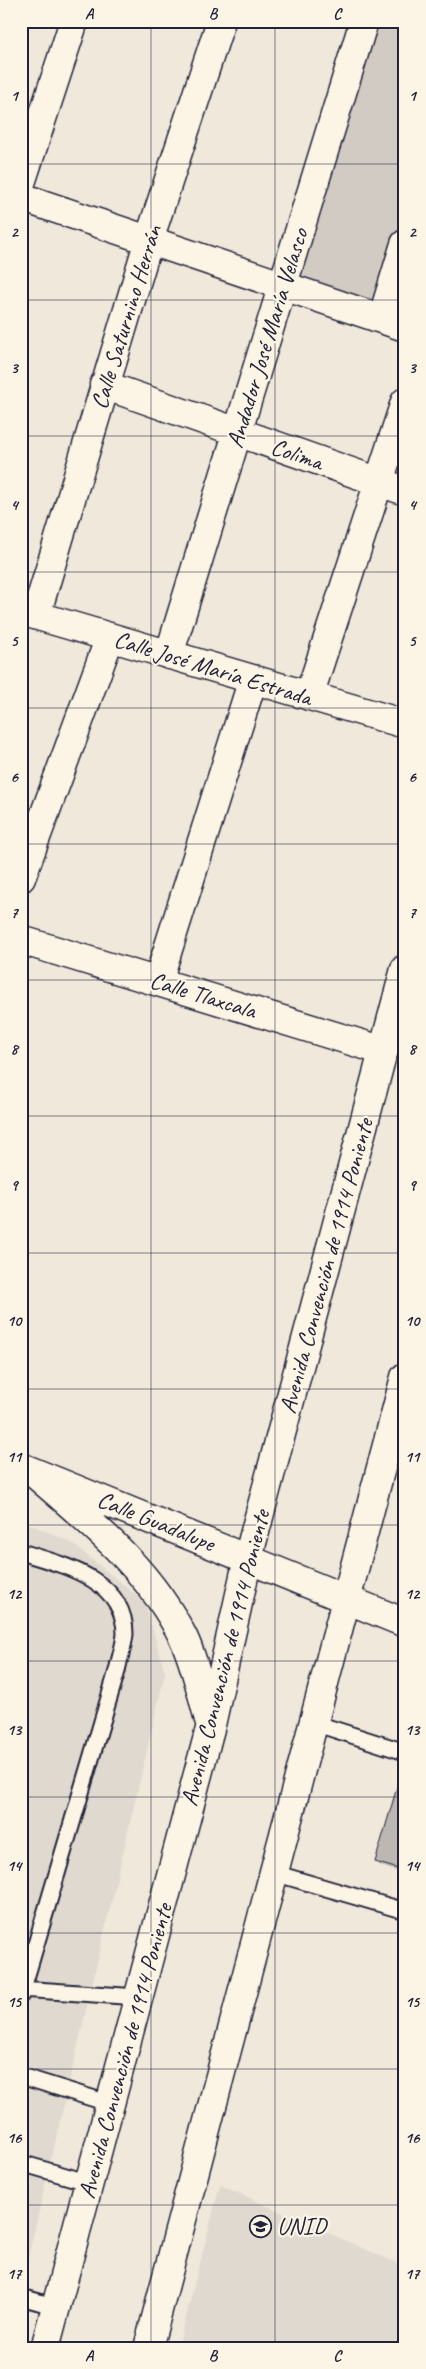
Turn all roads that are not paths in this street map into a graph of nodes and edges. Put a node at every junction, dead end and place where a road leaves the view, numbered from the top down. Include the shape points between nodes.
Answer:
1 (74, 21) edge
2 (221, 21) edge
3 (364, 21) edge
4 (21, 183) edge
5 (21, 198) edge
6 (149, 240) junction
7 (405, 244) edge
8 (283, 286) junction
9 (393, 323) edge
10 (104, 385) junction
11 (405, 402) edge
12 (238, 433) junction
13 (392, 487) edge
14 (29, 613) edge
15 (110, 637) junction
16 (169, 655) junction
17 (253, 679) junction
18 (309, 696) junction
19 (405, 724) edge
20 (21, 878) edge
21 (21, 940) edge
22 (405, 969) edge
23 (158, 981) junction
24 (384, 1051) junction
25 (405, 1377) edge
26 (28, 1470) edge
27 (21, 1552) edge
28 (248, 1558) junction
29 (347, 1599) junction
30 (405, 1623) edge
31 (314, 1724) junction
32 (211, 1725) junction
33 (405, 1752) edge
34 (274, 1873) junction
35 (405, 1910) edge
36 (22, 1991) edge
37 (138, 1997) junction
38 (21, 2076) edge
39 (111, 2104) junction
40 (21, 2163) edge
41 (90, 2183) junction
42 (21, 2297) edge
43 (56, 2307) junction
44 (45, 2348) edge
45 (148, 2348) edge

1 - 4 street
2 - 6 street, Calle Saturnino Herrán
3 - 8 street, Andador José María Velasco
5 - 6 street
6 - 8 street
6 - 10 street, Calle Saturnino Herrán
7 - 9 street
8 - 9 street
8 - 12 street, Andador José María Velasco
10 - 12 street, Colima
10 - 14 street, Calle Saturnino Herrán
11 - 13 street
12 - 13 street, Colima
12 - 16 street, Andador José María Velasco
13 - 18 street
14 - 15 street, Calle José María Estrada
15 - 16 street, Calle José María Estrada
15 - 20 street
16 - 17 street, Calle José María Estrada
17 - 18 street, Calle José María Estrada
17 - 23 street
18 - 19 street, Calle José María Estrada
21 - 23 street, Calle Tlaxcala
22 - 24 street, Avenida Convención de 1914 Poniente
23 - 24 street, Calle Tlaxcala
24 - 28 street, Avenida Convención de 1914 Poniente
25 - 29 street
26 - 28 street, Calle Guadalupe
26 - 32 street via 100,1531 141,1572 184,1640
27 - 36 lane via 63,1565 100,1583 121,1609 125,1634 117,1672
28 - 29 street, Calle Guadalupe
28 - 32 street, Avenida Convención de 1914 Poniente
29 - 30 street, Calle Guadalupe
29 - 31 street
31 - 33 lane
31 - 34 street
32 - 37 street, Avenida Convención de 1914 Poniente
34 - 35 lane
34 - 45 street
36 - 37 lane
37 - 39 street, Avenida Convención de 1914 Poniente
38 - 39 lane
39 - 41 street, Avenida Convención de 1914 Poniente
40 - 41 lane
41 - 43 street, Avenida Convención de 1914 Poniente
42 - 43 lane
43 - 44 street, Avenida Convención de 1914 Poniente

